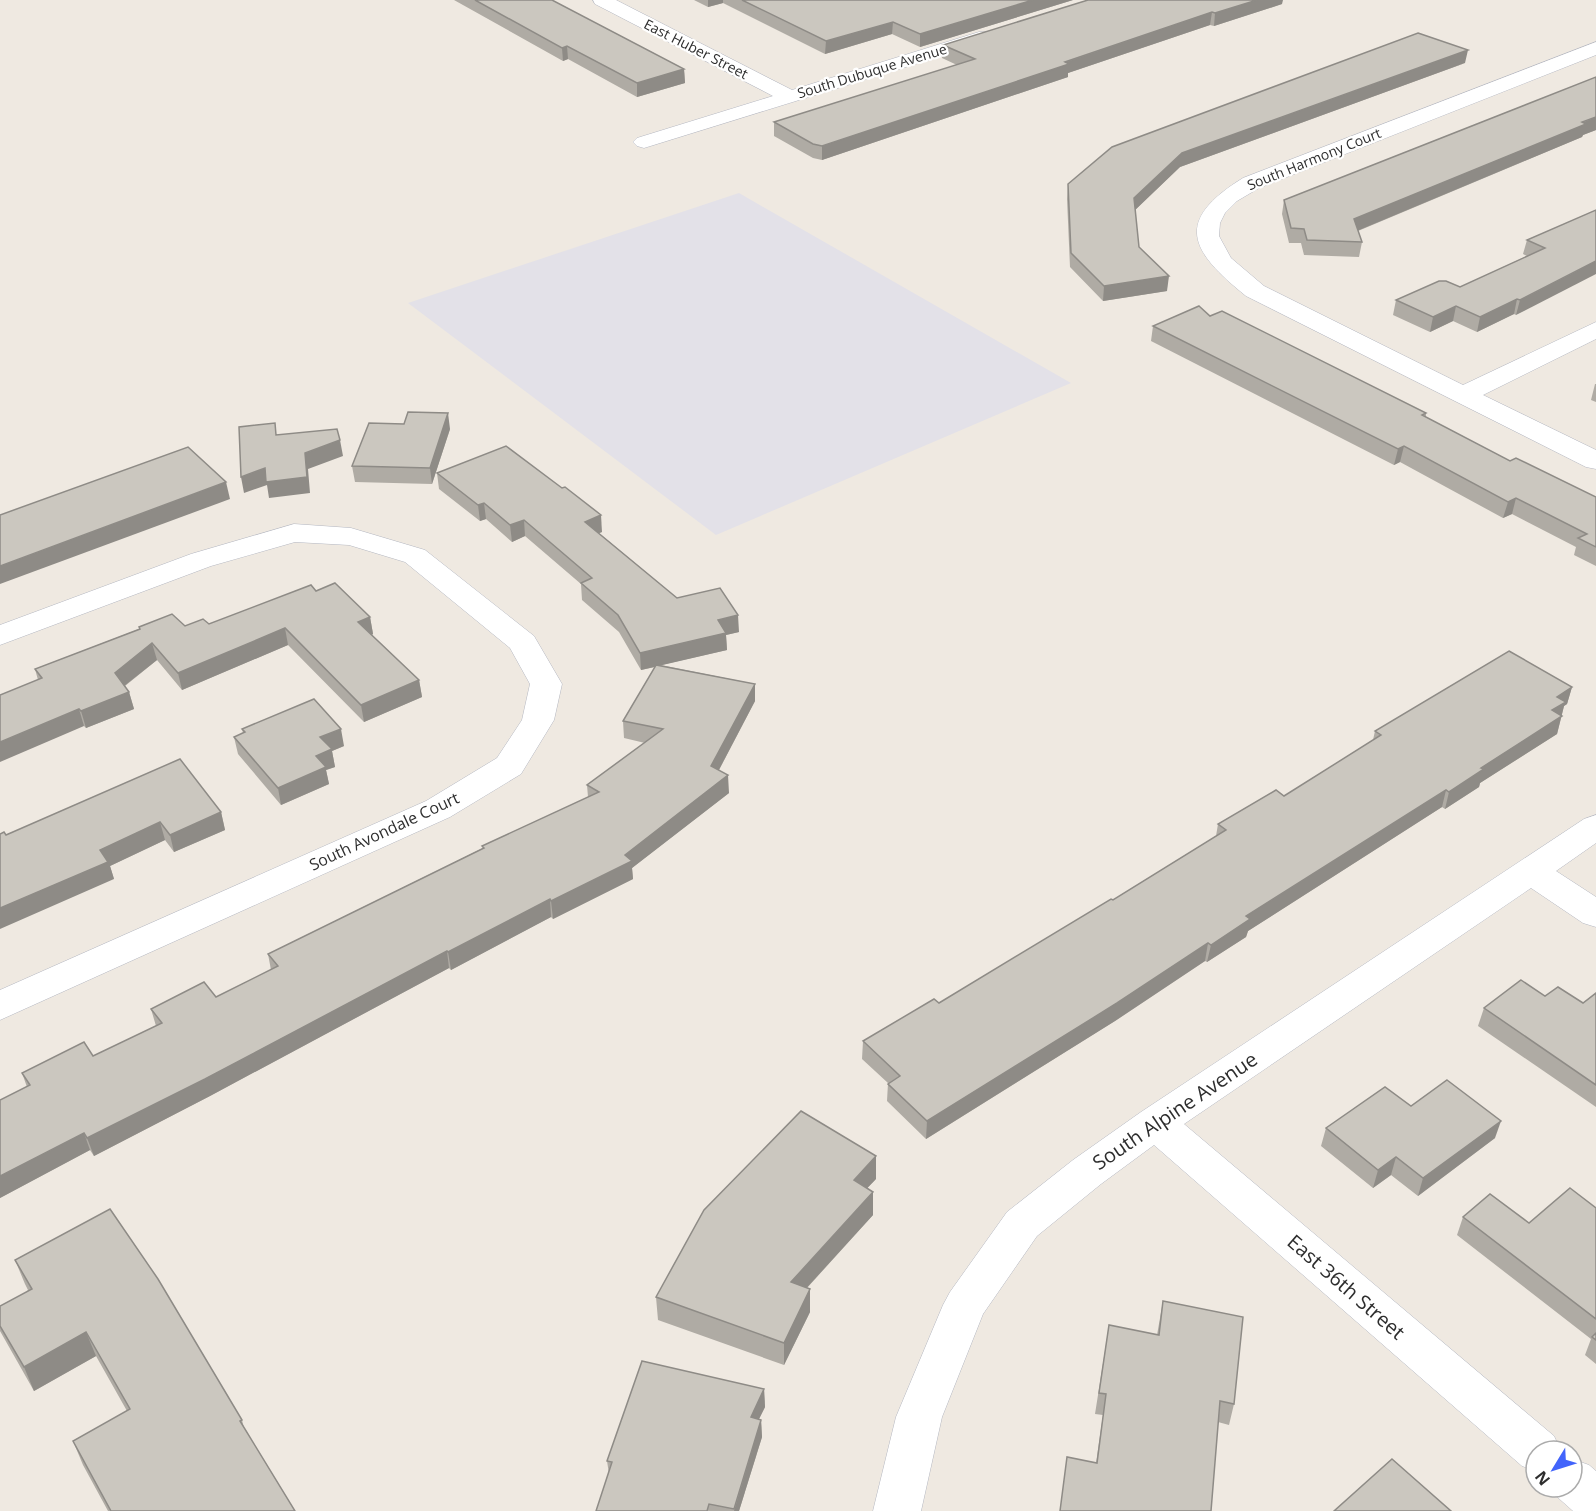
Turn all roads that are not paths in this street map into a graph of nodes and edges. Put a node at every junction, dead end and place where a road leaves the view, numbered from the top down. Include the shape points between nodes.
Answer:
1 (602, 0) edge
2 (1001, 31) edge
3 (1596, 48) edge
4 (791, 97) junction
5 (644, 142) dead end
6 (1596, 329) edge
7 (1462, 395) junction
8 (1596, 461) edge
9 (0, 636) edge
10 (1596, 827) edge
11 (1532, 872) junction
12 (1596, 914) edge
13 (0, 1006) edge
14 (1155, 1123) junction
15 (1524, 1439) edge
16 (1584, 1490) edge
17 (1596, 1501) edge
18 (897, 1511) edge

1 - 4 street, East Huber Street
2 - 4 street, South Dubuque Avenue
3 - 7 street, South Harmony Court via 1251,183 1221,201 1206,227 1219,262 1255,291
4 - 5 street, South Dubuque Avenue
6 - 7 street
7 - 8 street
9 - 13 street, South Avondale Court via 201,560 294,533 351,537 415,556 523,643 546,684 538,720 509,766 438,809
10 - 11 street, South Alpine Avenue
11 - 12 street
11 - 14 street, South Alpine Avenue
14 - 15 street, East 36th Street
14 - 18 street, South Alpine Avenue via 1022,1224 965,1305 919,1416
16 - 17 street

